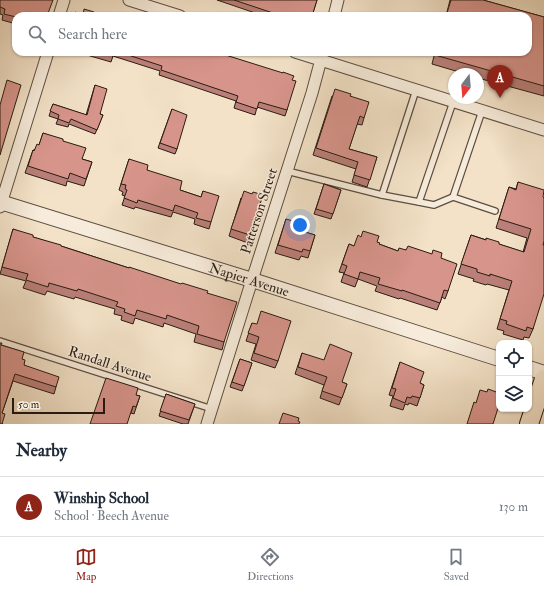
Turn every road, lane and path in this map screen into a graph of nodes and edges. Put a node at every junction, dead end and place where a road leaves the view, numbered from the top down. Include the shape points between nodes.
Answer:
1 (64, 0) edge
2 (129, 0) edge
3 (338, 0) edge
4 (60, 12) edge
5 (167, 12) edge
6 (335, 12) edge
7 (47, 56) edge
8 (322, 56) edge
9 (416, 90) junction
10 (448, 100) edge
11 (452, 104) edge
12 (459, 104) edge
13 (482, 111) junction
14 (544, 130) edge
15 (287, 171) junction
16 (382, 195) junction
17 (453, 197) junction
18 (419, 202) junction
19 (0, 204) edge
20 (495, 211) dead end
21 (252, 280) junction
22 (0, 341) edge
23 (496, 358) edge
24 (532, 369) edge
25 (544, 373) edge
26 (544, 379) edge
27 (212, 409) junction
28 (208, 424) edge
29 (529, 424) edge

1 - 4 street
2 - 5 street
3 - 6 street
7 - 19 street
8 - 9 street
8 - 15 street, Patterson Street
9 - 10 street
9 - 16 lane
11 - 18 lane
12 - 13 street
13 - 14 street
13 - 17 lane
15 - 16 lane
15 - 21 street, Patterson Street
16 - 18 lane
17 - 18 lane via 434,205
17 - 20 lane
19 - 21 street, Napier Avenue
21 - 23 street, Napier Avenue
21 - 27 street, Patterson Street
22 - 27 lane, Randall Avenue
24 - 25 street
26 - 29 main road
27 - 28 street, Patterson Street

